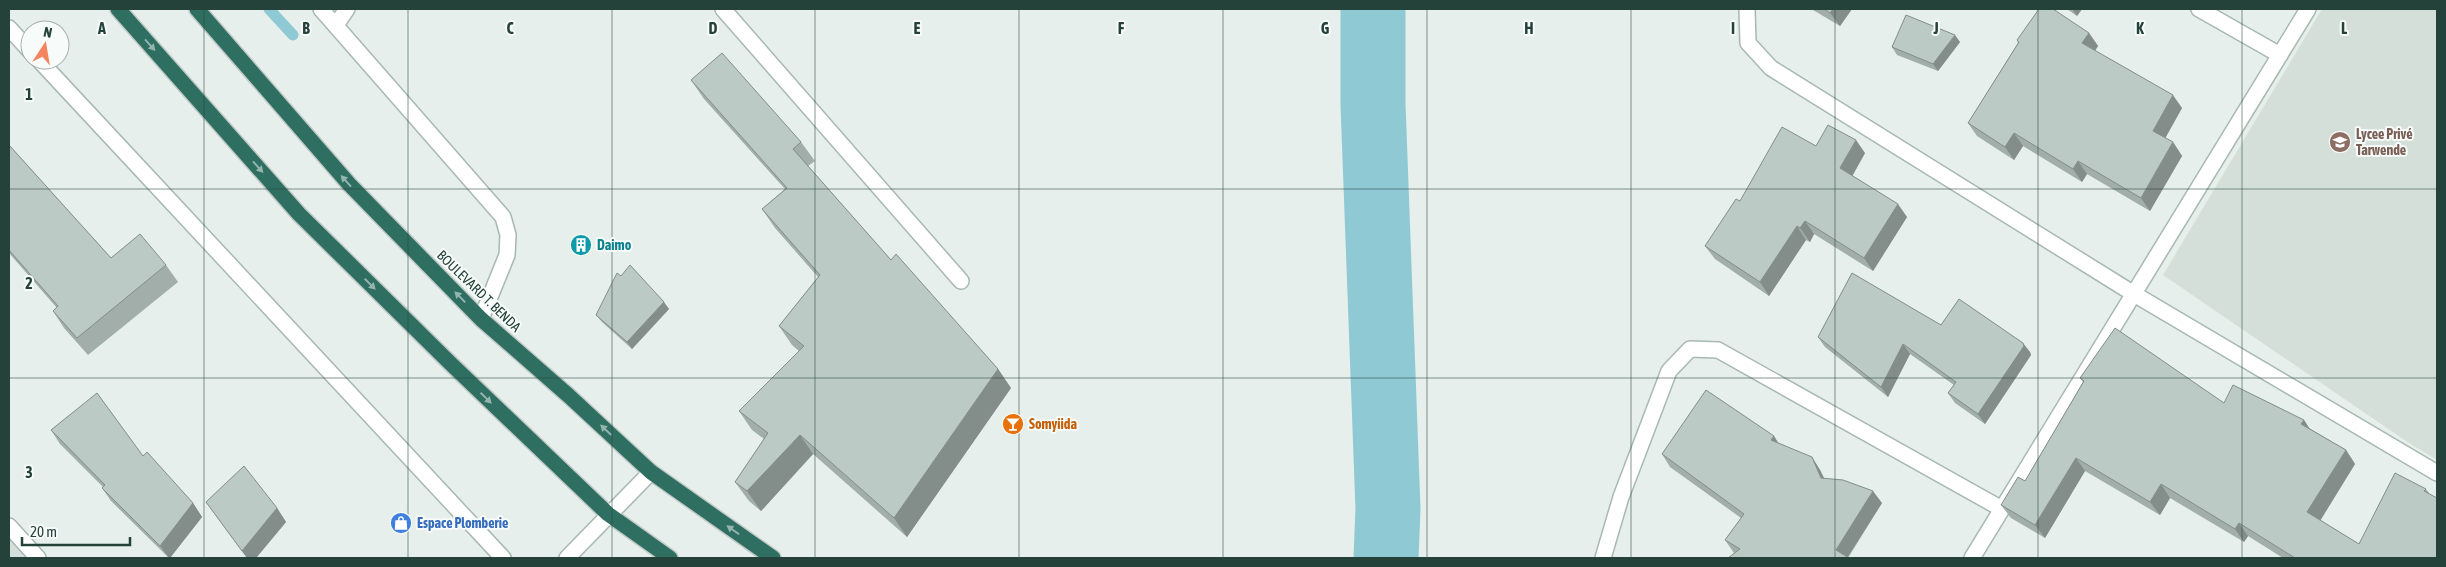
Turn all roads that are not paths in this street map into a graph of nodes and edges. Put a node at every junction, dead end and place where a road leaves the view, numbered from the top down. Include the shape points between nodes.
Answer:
1 (118, 9) edge
2 (198, 9) edge
3 (321, 9) edge
4 (347, 9) edge
5 (723, 9) edge
6 (1747, 9) edge
7 (2198, 9) edge
8 (2308, 9) edge
9 (336, 25) junction
10 (9, 28) edge
11 (20, 40) edge
12 (2280, 55) junction
13 (48, 70) edge
14 (961, 281) dead end
15 (2134, 294) junction
16 (481, 319) junction
17 (651, 472) junction
18 (2437, 474) edge
19 (2002, 509) junction
20 (608, 514) junction
21 (9, 526) edge
22 (38, 558) edge
23 (503, 558) edge
24 (567, 558) edge
25 (670, 558) edge
26 (773, 558) edge
27 (1603, 558) edge
28 (1972, 558) edge

1 -> 20 highway via 300,214
16 -> 2 highway, BOULEVARD T. BENDA via 349,184
3 - 9 street
4 - 9 street
5 - 14 street
6 - 15 street via 1748,43 1771,68
7 - 12 street
8 - 12 street
9 - 16 street via 503,217 508,235 507,255
10 - 11 street
12 - 15 street
13 - 23 street
15 - 18 street
15 - 19 street
17 -> 16 highway, BOULEVARD T. BENDA
17 - 20 street
26 -> 17 highway, BOULEVARD T. BENDA
19 - 27 street via 1718,350 1690,349 1669,371 1621,497
19 - 28 street
20 - 24 street
20 - 25 highway
21 - 22 street

